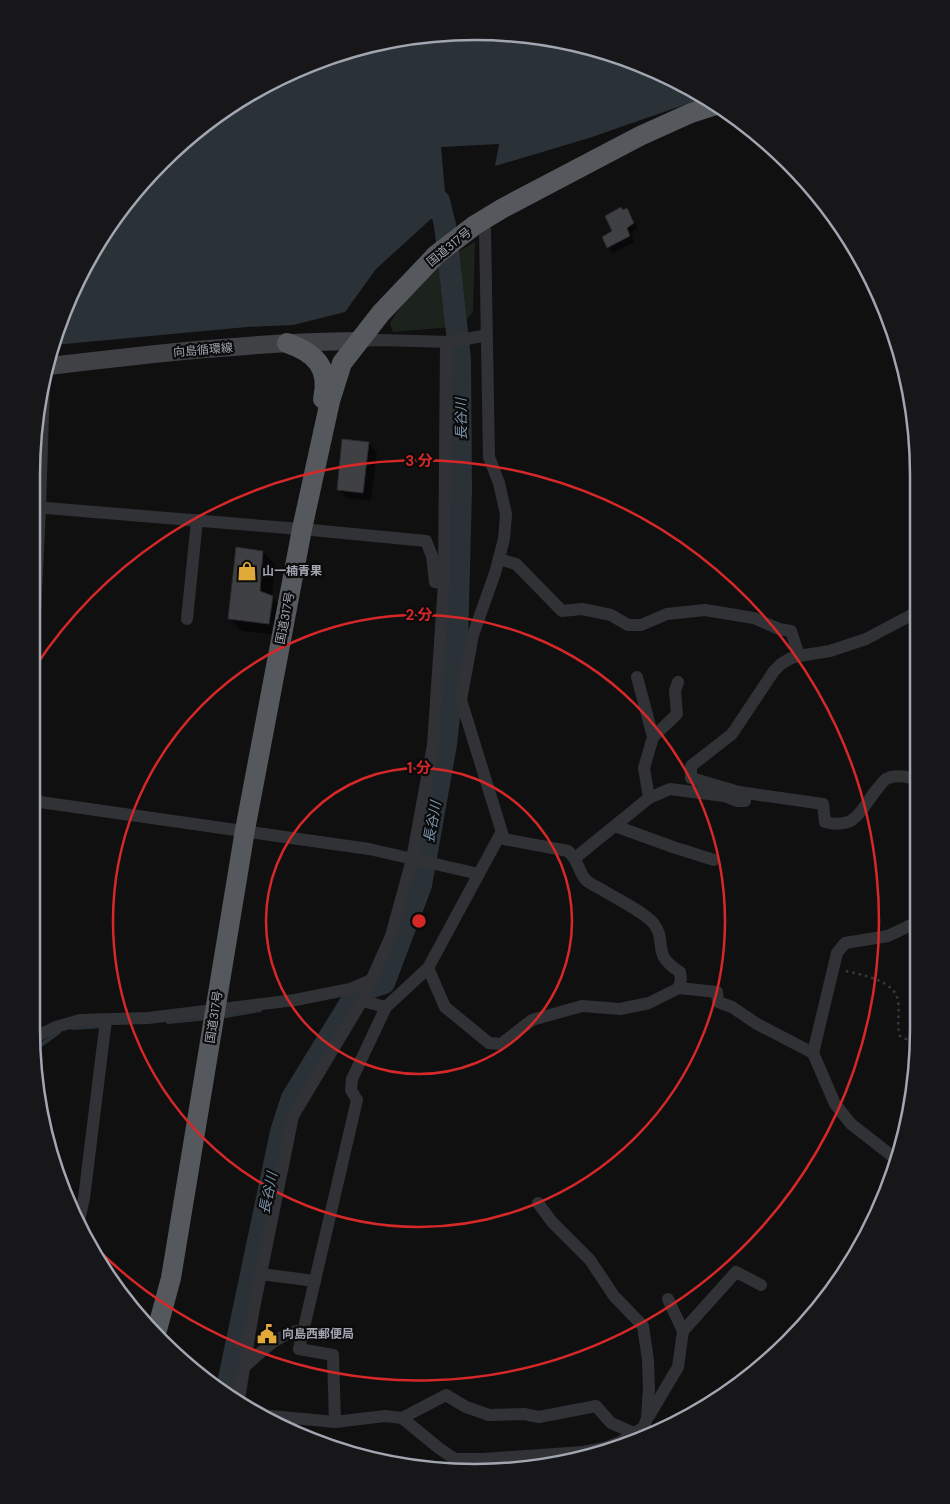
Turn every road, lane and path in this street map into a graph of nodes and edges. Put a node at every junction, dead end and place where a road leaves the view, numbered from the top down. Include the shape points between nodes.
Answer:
1 (708, 108) edge
2 (479, 223) junction
3 (484, 335) junction
4 (358, 341) junction
5 (448, 342) junction
6 (287, 343) junction
7 (54, 365) edge
8 (40, 507) edge
9 (197, 520) junction
10 (302, 530) junction
11 (499, 559) junction
12 (444, 584) junction
13 (910, 616) edge
14 (187, 619) dead end
15 (799, 656) junction
16 (637, 677) dead end
17 (678, 682) dead end
18 (654, 737) junction
19 (910, 778) edge
20 (739, 792) junction
21 (649, 798) junction
22 (40, 801) edge
23 (615, 826) junction
24 (245, 830) junction
25 (502, 833) junction
26 (575, 858) junction
27 (415, 859) junction
28 (714, 860) dead end
29 (479, 874) junction
30 (910, 926) edge
31 (428, 968) junction
32 (832, 968) junction
33 (371, 980) junction
34 (679, 988) junction
35 (362, 1001) junction
36 (386, 1007) junction
37 (216, 1010) junction
38 (106, 1020) junction
39 (40, 1035) edge
40 (910, 1041) edge
41 (813, 1053) junction
42 (891, 1155) edge
43 (538, 1203) dead end
44 (81, 1212) edge
45 (260, 1274) junction
46 (315, 1281) junction
47 (761, 1285) dead end
48 (668, 1299) dead end
49 (159, 1328) edge
50 (304, 1330) junction
51 (684, 1330) junction
52 (244, 1367) junction
53 (240, 1395) edge
54 (278, 1417) edge
55 (402, 1418) junction
56 (335, 1422) junction
57 (644, 1427) edge
58 (632, 1434) edge
59 (570, 1453) edge
60 (485, 1463) edge

1 - 2 highway, 国道317号 via 640,136
2 - 3 street via 485,230
2 - 4 highway, 国道317号 via 436,254
3 - 5 street
3 - 11 street via 489,457 506,514
4 - 5 street
4 - 6 main road, 向島循環線
4 - 10 highway, 国道317号 via 342,363 330,401
5 - 12 street
6 - 7 main road, 向島循環線
6 - 10 highway via 312,355 324,372 326,386 310,463
8 - 9 street
9 - 10 street
9 - 14 street
10 - 12 street via 426,541 432,556 435,582
10 - 24 highway, 国道317号
11 - 15 street via 516,564 562,611 582,609 611,615 628,625 641,625 667,614 705,610 754,618 779,630 791,631
11 - 25 street via 472,635 461,700
12 - 27 street via 433,745
13 - 15 street via 866,639 830,651
15 - 20 street via 774,671 732,734 691,766 691,778
16 - 18 street
17 - 18 street via 675,691 677,714
18 - 21 street via 644,768
19 - 20 street via 899,776 886,780 850,822 836,825 825,822 823,804
20 - 21 street via 745,801 670,789
21 - 23 street
22 - 24 street
23 - 26 street
23 - 28 street
24 - 27 street
24 - 37 highway, 国道317号
25 - 26 street via 504,839 568,852
25 - 29 street
26 - 34 street via 585,880 654,924 662,955 668,965 680,972
27 - 29 street
27 - 33 street via 391,936
29 - 31 street
30 - 32 street via 888,936 845,944 837,953
31 - 34 street via 445,1007 489,1043 501,1044 532,1020 582,1006 620,1009 649,1003
31 - 36 street
32 - 40 path via 869,976 894,992 898,1000 897,1029 900,1036
32 - 41 street
33 - 35 street
33 - 37 street via 321,996
34 - 41 street via 717,992 718,1002
35 - 36 street
35 - 45 street via 293,1116
36 - 46 street via 352,1079 351,1090 357,1100
37 - 38 street
37 - 49 highway, 国道317号 via 171,1278
38 - 39 street via 80,1020
38 - 44 street
41 - 42 street via 834,1104 851,1124
43 - 57 street via 590,1260 614,1296 643,1326 649,1388
45 - 46 street
45 - 52 street
46 - 50 street
47 - 51 street via 736,1272
48 - 51 street
50 - 52 street via 283,1336
50 - 56 street via 299,1349 333,1355
51 - 57 street via 678,1367
52 - 53 street
54 - 56 street
55 - 56 street via 385,1416
55 - 57 street via 446,1395 489,1415 539,1417 596,1406 611,1423
55 - 60 street via 454,1459
57 - 58 street
59 - 60 street

